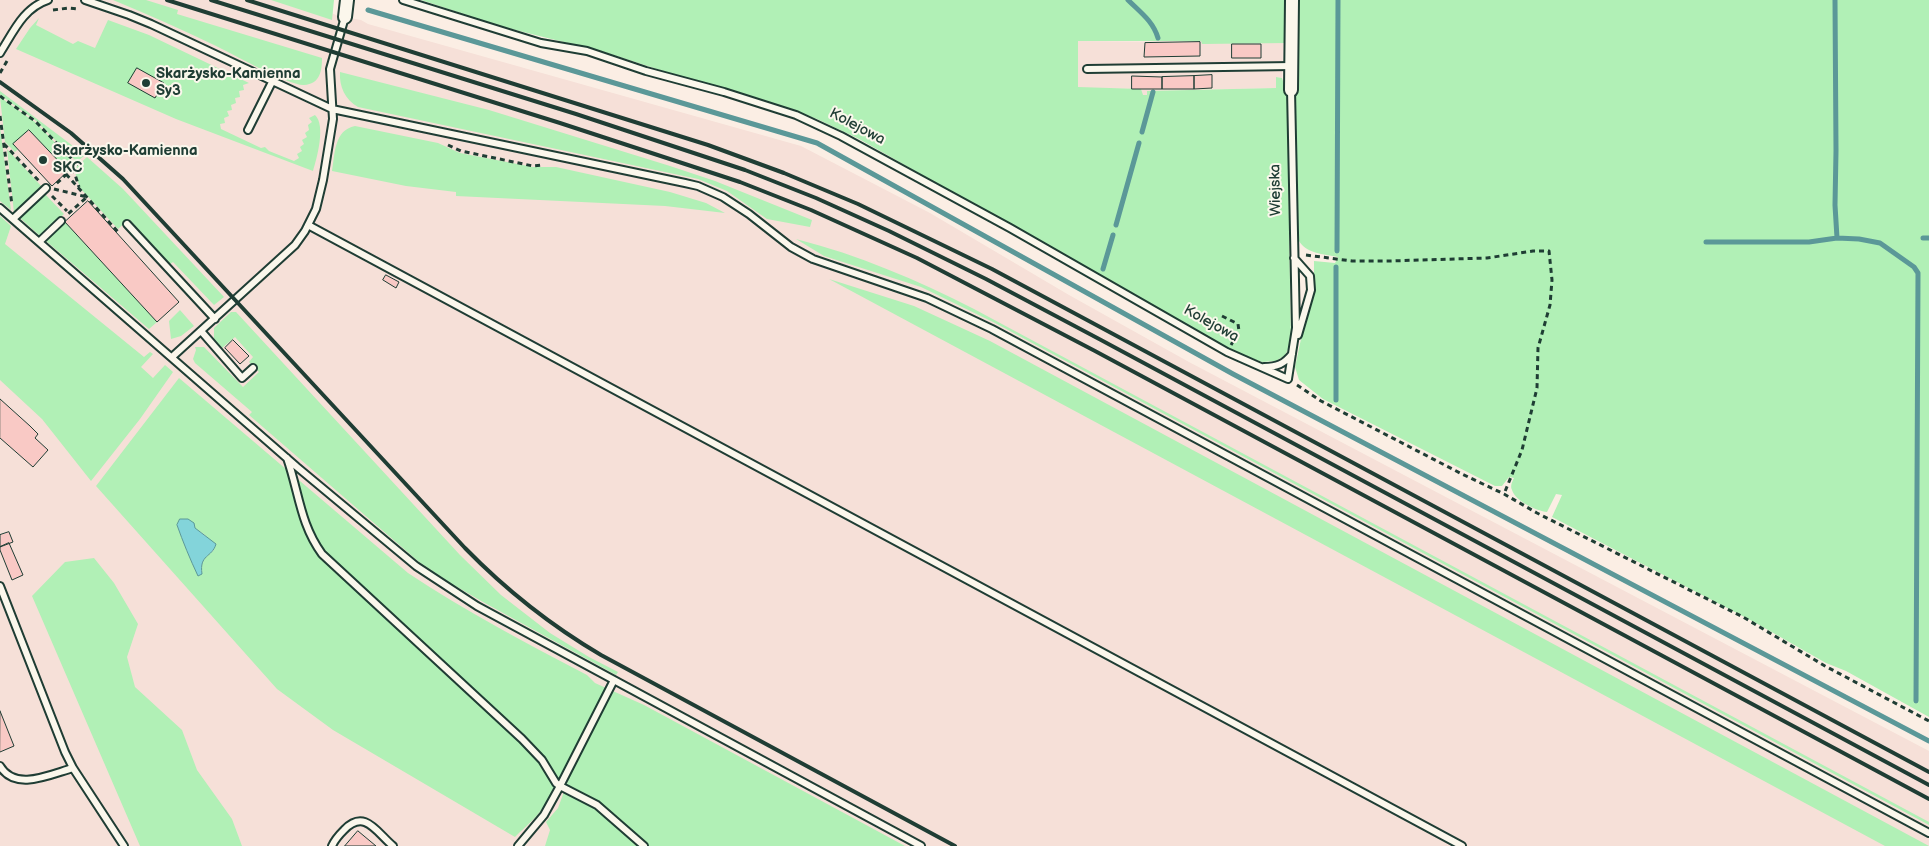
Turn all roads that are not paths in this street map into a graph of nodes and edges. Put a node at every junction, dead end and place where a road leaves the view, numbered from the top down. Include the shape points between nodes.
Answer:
1 (46, 0) edge
2 (85, 0) edge
3 (347, 0) edge
4 (403, 0) edge
5 (1292, 0) edge
6 (345, 17) joint
7 (0, 53) edge
8 (1292, 66) junction
9 (1088, 68) dead end
10 (272, 82) junction
11 (1291, 90) joint
12 (332, 109) junction
13 (248, 130) dead end
14 (45, 188) road end
15 (0, 208) edge
16 (13, 220) junction
17 (61, 221) road end
18 (127, 224) dead end
19 (308, 225) junction
20 (39, 242) junction
21 (1294, 255) junction
22 (1304, 317) junction
23 (1296, 318) junction
24 (215, 319) junction
25 (200, 331) junction
26 (1292, 355) junction
27 (172, 357) junction
28 (1260, 367) junction
29 (253, 368) dead end
30 (1288, 379) joint
31 (286, 456) junction
32 (0, 586) edge
33 (614, 680) junction
34 (0, 766) edge
35 (73, 768) junction
36 (560, 786) junction
37 (1929, 833) edge
38 (124, 846) edge
39 (332, 846) edge
40 (392, 846) edge
41 (518, 846) edge
42 (644, 846) edge
43 (921, 846) edge
44 (1462, 846) edge

1 - 7 lane via 27,13
2 - 10 lane via 129,15
3 - 6 street
4 - 28 lane, Kolejowa via 541,43 587,51 796,115 841,136 1227,352
5 - 8 street, Wiejska
6 - 12 lane via 330,70
8 - 9 lane
8 - 11 street, Wiejska
10 - 12 lane
10 - 13 lane
11 - 21 lane, Wiejska
12 - 19 lane via 332,131 323,180
12 - 37 lane via 711,191 802,254 927,298 992,329
14 - 16 lane
15 - 16 lane
16 - 20 lane
17 - 20 lane
18 - 24 lane
19 - 24 lane via 295,245
19 - 44 lane
20 - 27 lane
21 - 22 lane via 1310,276 1311,290
21 - 23 lane, Wiejska
22 - 23 lane
22 - 26 lane
23 - 26 lane, Wiejska
24 - 25 lane
25 - 27 lane
25 - 29 lane via 242,378
26 - 28 lane via 1276,367
26 - 30 lane, Wiejska
27 - 31 lane
28 - 30 lane, Kolejowa
31 - 33 lane via 416,566 449,589
31 - 36 lane via 304,522 322,554 522,740 542,760
32 - 35 lane
33 - 36 lane
33 - 43 lane
34 - 35 lane via 18,780
35 - 38 lane
36 - 41 lane via 544,815
36 - 42 lane via 597,805
39 - 40 lane via 355,821 367,823

